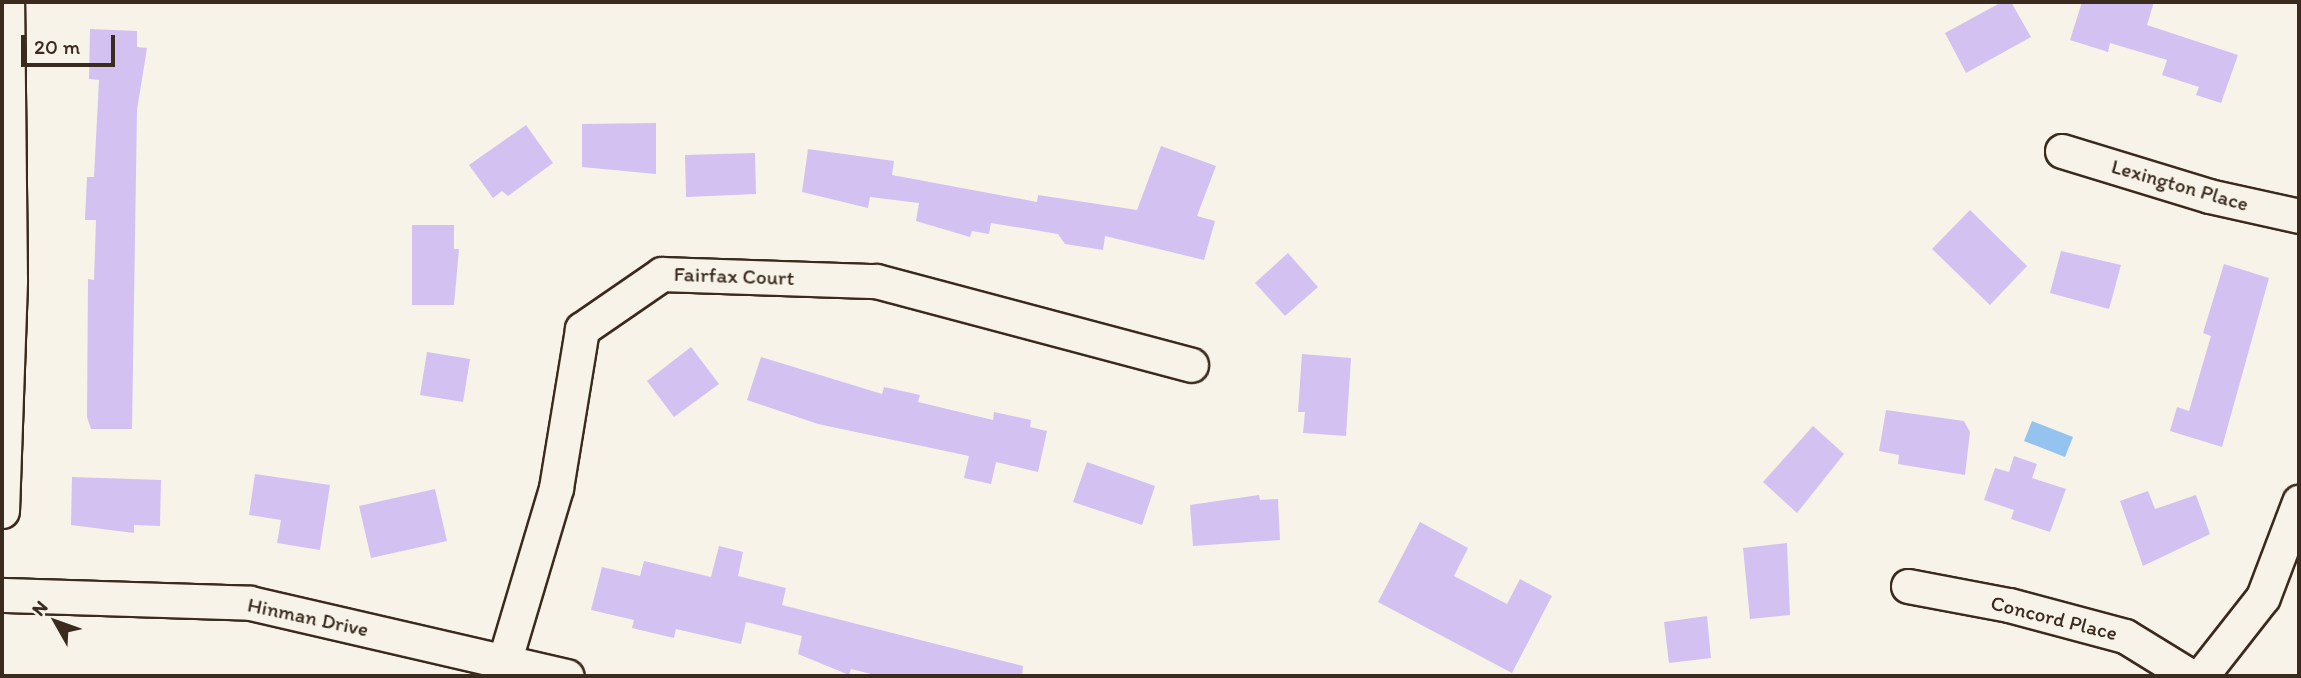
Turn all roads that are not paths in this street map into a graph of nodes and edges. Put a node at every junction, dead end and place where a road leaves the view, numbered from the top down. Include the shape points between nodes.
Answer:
1 (7, 2) edge
2 (2062, 151) dead end
3 (2299, 216) edge
4 (1191, 365) dead end
5 (2299, 502) edge
6 (2, 511) edge
7 (1908, 586) dead end
8 (2, 595) edge
9 (503, 668) edge
10 (567, 676) edge
11 (2190, 676) edge
12 (2201, 676) edge

1 - 6 street via 10,279
2 - 3 street, Lexington Place via 2209,196
4 - 9 street, Fairfax Court via 876,281 663,274 582,329 556,488
5 - 12 street via 2263,597
7 - 11 street, Concord Place via 2009,605 2125,636
8 - 9 street, Hinman Drive via 250,603
9 - 10 street, Hinman Drive

